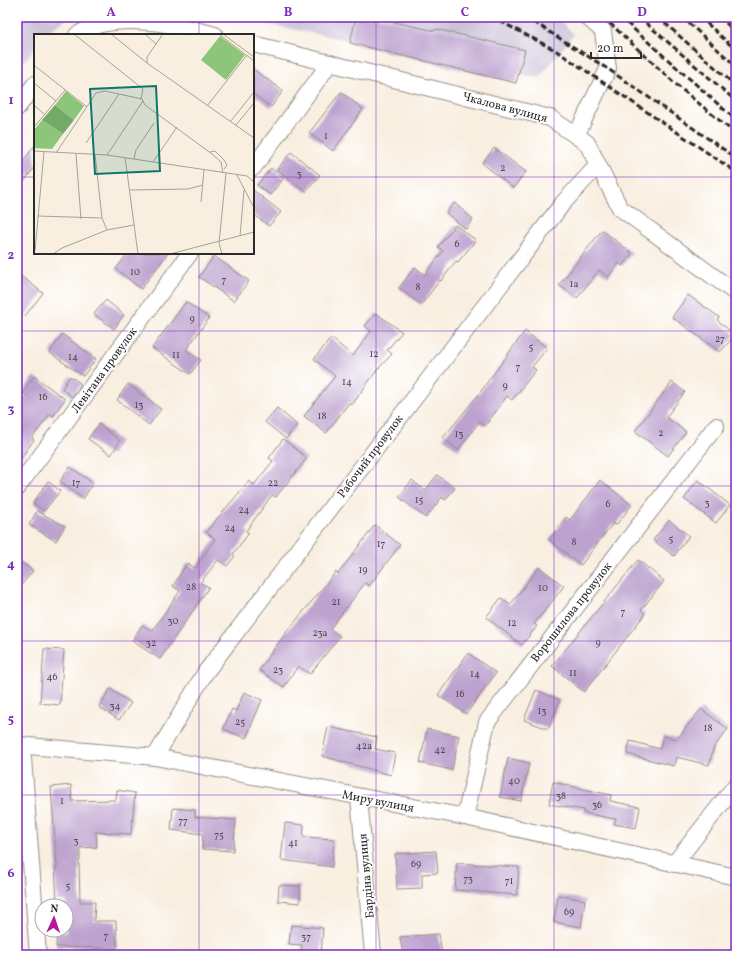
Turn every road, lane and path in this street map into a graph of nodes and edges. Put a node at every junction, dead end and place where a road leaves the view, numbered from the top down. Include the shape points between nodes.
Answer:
1 (587, 17) edge
2 (79, 34) edge
3 (211, 34) edge
4 (254, 44) edge
5 (330, 63) junction
6 (34, 85) edge
7 (17, 108) edge
8 (576, 136) junction
9 (598, 165) junction
10 (254, 167) edge
11 (189, 254) edge
12 (736, 293) edge
13 (716, 426) dead end
14 (17, 488) edge
15 (19, 745) edge
16 (155, 757) junction
17 (736, 785) edge
18 (360, 797) junction
19 (465, 817) junction
20 (674, 864) junction
21 (736, 876) edge
22 (38, 955) edge
23 (373, 955) edge

1 - 8 street via 603,31 608,69
2 - 3 street via 95,25 132,20 173,25
4 - 5 street, Чкалова вулиця
5 - 8 street, Чкалова вулиця via 550,118
5 - 10 street
6 - 7 street
8 - 9 street, Чкалова вулиця via 587,144
9 - 12 street, Чкалова вулиця via 620,208
9 - 16 street, Рабочий провулок via 563,203 205,673
11 - 14 street, Левітана провулок
13 - 19 street, Ворошилова провулок via 487,722
15 - 16 street, Миру вулиця
15 - 22 street
16 - 18 street, Миру вулиця
17 - 20 street
18 - 19 street, Миру вулиця
18 - 23 street, Бардіна вулиця
19 - 20 street, Миру вулиця
20 - 21 street, Миру вулиця

